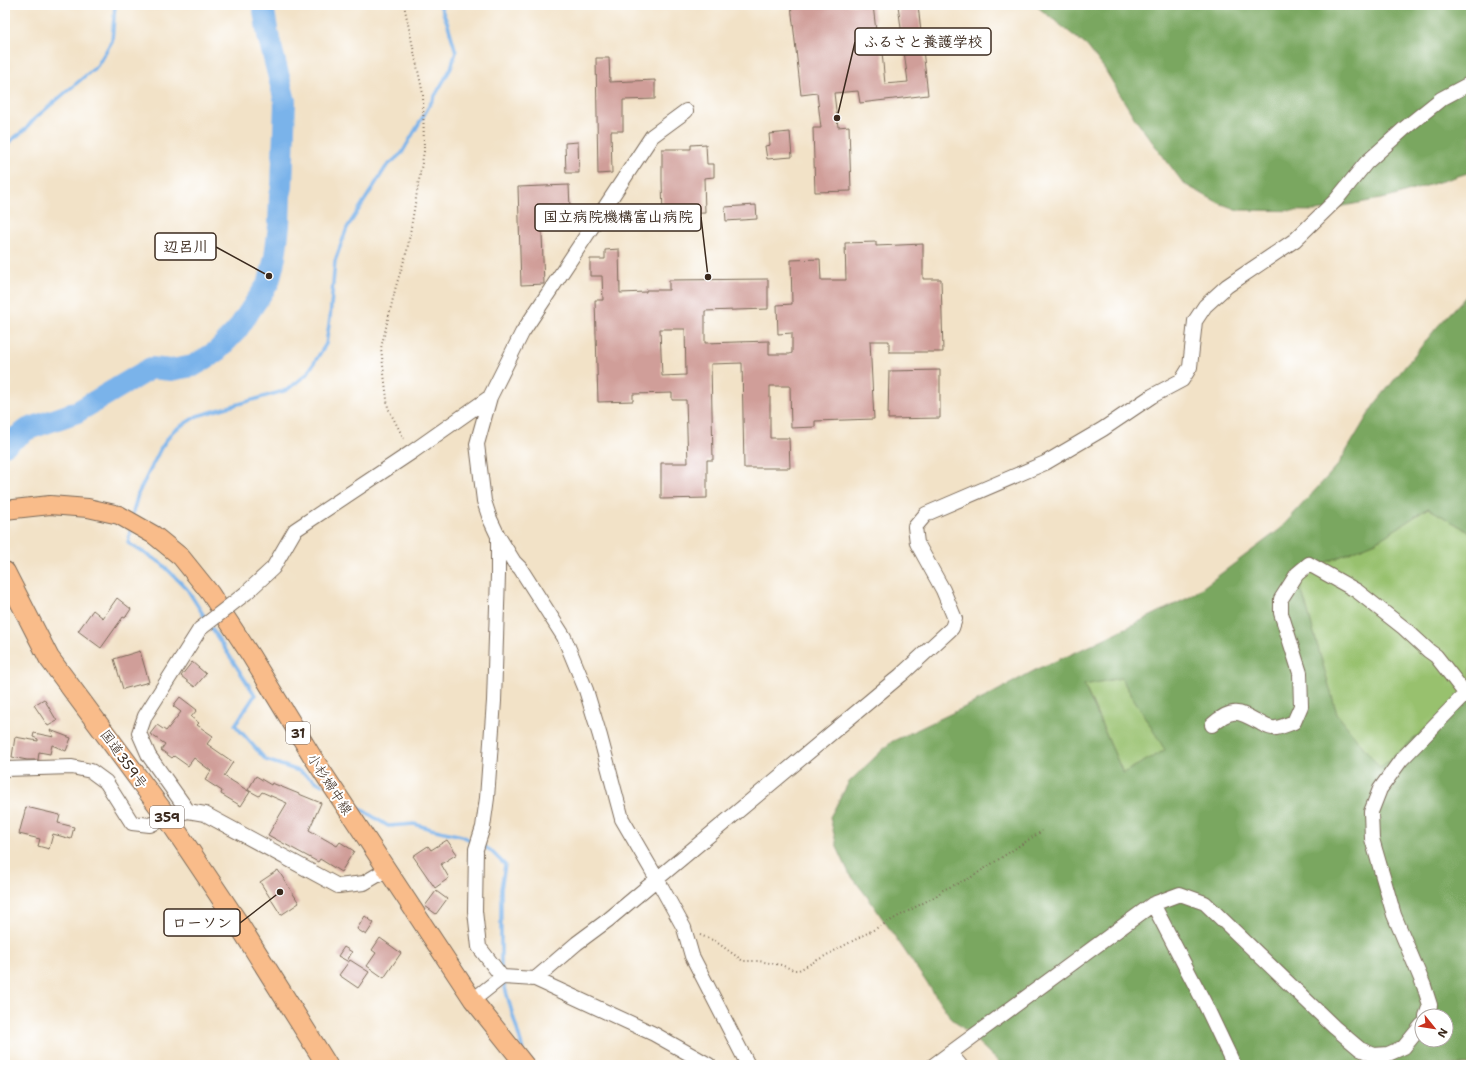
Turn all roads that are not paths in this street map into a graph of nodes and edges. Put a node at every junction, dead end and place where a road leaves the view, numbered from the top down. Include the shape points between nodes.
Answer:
1 (1471, 83) edge
2 (686, 111) dead end
3 (490, 397) junction
4 (5, 510) edge
5 (498, 536) junction
6 (5, 572) edge
7 (1468, 691) edge
8 (1212, 725) dead end
9 (5, 769) edge
10 (188, 811) junction
11 (167, 817) junction
12 (386, 870) junction
13 (657, 879) junction
14 (1153, 904) junction
15 (502, 977) junction
16 (535, 979) junction
17 (473, 1000) junction
18 (1429, 1008) edge
19 (1414, 1035) edge
20 (950, 1053) junction
21 (327, 1065) edge
22 (525, 1065) edge
23 (710, 1065) edge
24 (748, 1065) edge
25 (934, 1065) edge
26 (960, 1065) edge
27 (1234, 1065) edge

1 - 13 street via 1441,99 1404,128 1366,163 1336,200 1295,240 1227,286 1205,306 1195,321 1190,367 1182,380 1045,463 926,514 915,527 917,543 949,604 955,619 952,628 901,675
2 - 3 street via 652,136 522,333
3 - 5 street via 477,444 484,501
3 - 10 street, bridge via 295,530 273,568 200,629 145,716 139,733 149,756
4 - 12 main road, 小杉婦中線 / 31 via 50,505 88,508 119,516 154,535 181,558 210,593
5 - 13 street via 564,637 588,697 622,819
5 - 15 street via 494,701 487,798 483,827 476,849 475,911 479,947
6 - 11 highway, 国道359号 / 359 via 49,658
7 - 8 street via 1436,656 1404,628 1357,591 1309,564 1297,574 1281,598 1280,613 1300,673 1301,706 1294,722 1276,728 1268,727 1240,713 1222,716
7 - 18 street via 1401,760 1380,789 1371,812 1372,839 1394,915 1424,986
9 - 11 street via 72,767 91,771 106,782 132,823 150,826
10 - 11 street
10 - 12 street via 205,814 338,886 364,883
11 - 21 highway, 国道359号 / 359 via 236,920
12 - 17 main road, 小杉婦中線 / 31
13 - 16 street
13 - 24 street via 684,928 692,956
14 - 19 street via 1180,894 1205,903 1360,1049 1374,1056 1388,1054 1404,1047
14 - 20 street
14 - 27 street
15 - 16 street
15 - 17 street
16 - 23 street via 654,1034
17 - 22 main road, 小杉婦中線 / 31
20 - 25 street
20 - 26 street

